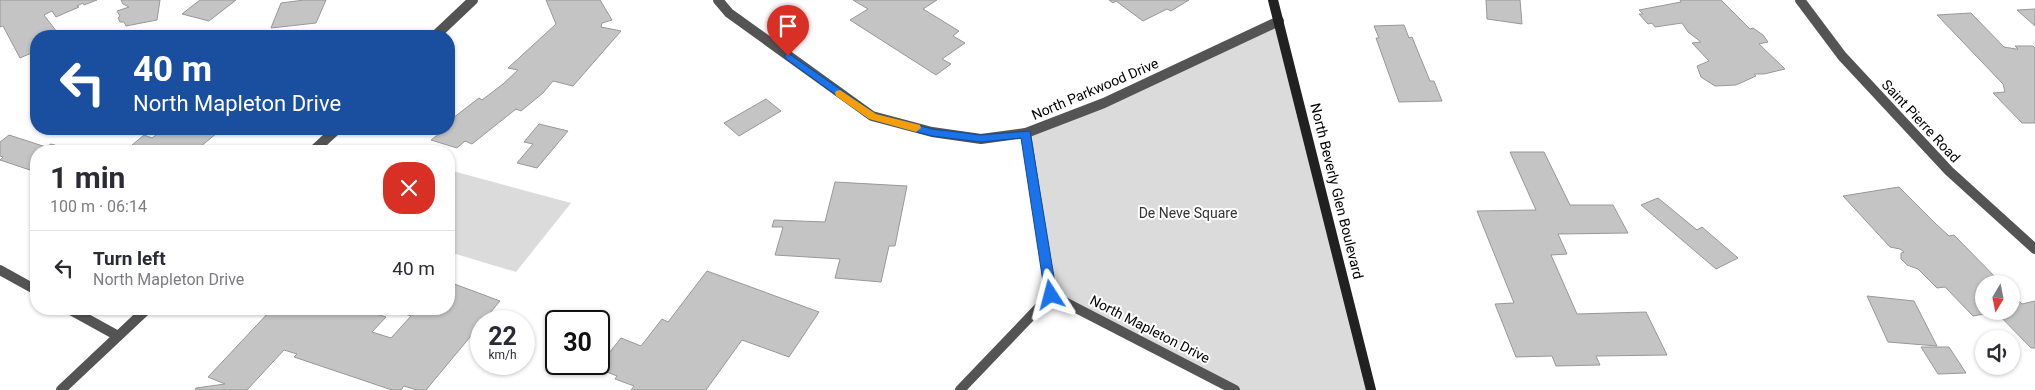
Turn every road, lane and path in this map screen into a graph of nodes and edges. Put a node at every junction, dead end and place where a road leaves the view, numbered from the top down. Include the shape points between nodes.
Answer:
1 (473, 0) edge
2 (718, 0) edge
3 (1273, 0) edge
4 (1800, 0) edge
5 (1279, 21) junction
6 (440, 30) edge
7 (1026, 134) junction
8 (330, 135) edge
9 (320, 145) edge
10 (2035, 249) edge
11 (0, 270) edge
12 (30, 287) edge
13 (1051, 295) junction
14 (80, 315) edge
15 (141, 315) edge
16 (118, 336) junction
17 (61, 390) edge
18 (960, 390) edge
19 (1235, 390) edge
20 (1371, 390) edge

1 - 6 street
2 - 7 street via 729,13 872,116 932,132 981,139
3 - 5 main road, North Beverly Glen Boulevard
4 - 10 street, Saint Pierre Road via 1842,56 1943,164
5 - 7 street, North Parkwood Drive via 1104,103
5 - 20 main road, North Beverly Glen Boulevard
7 - 13 street, North Parkwood Drive
8 - 9 street
11 - 12 street
13 - 18 street
13 - 19 street, North Mapleton Drive
14 - 16 street
15 - 16 street
16 - 17 street

